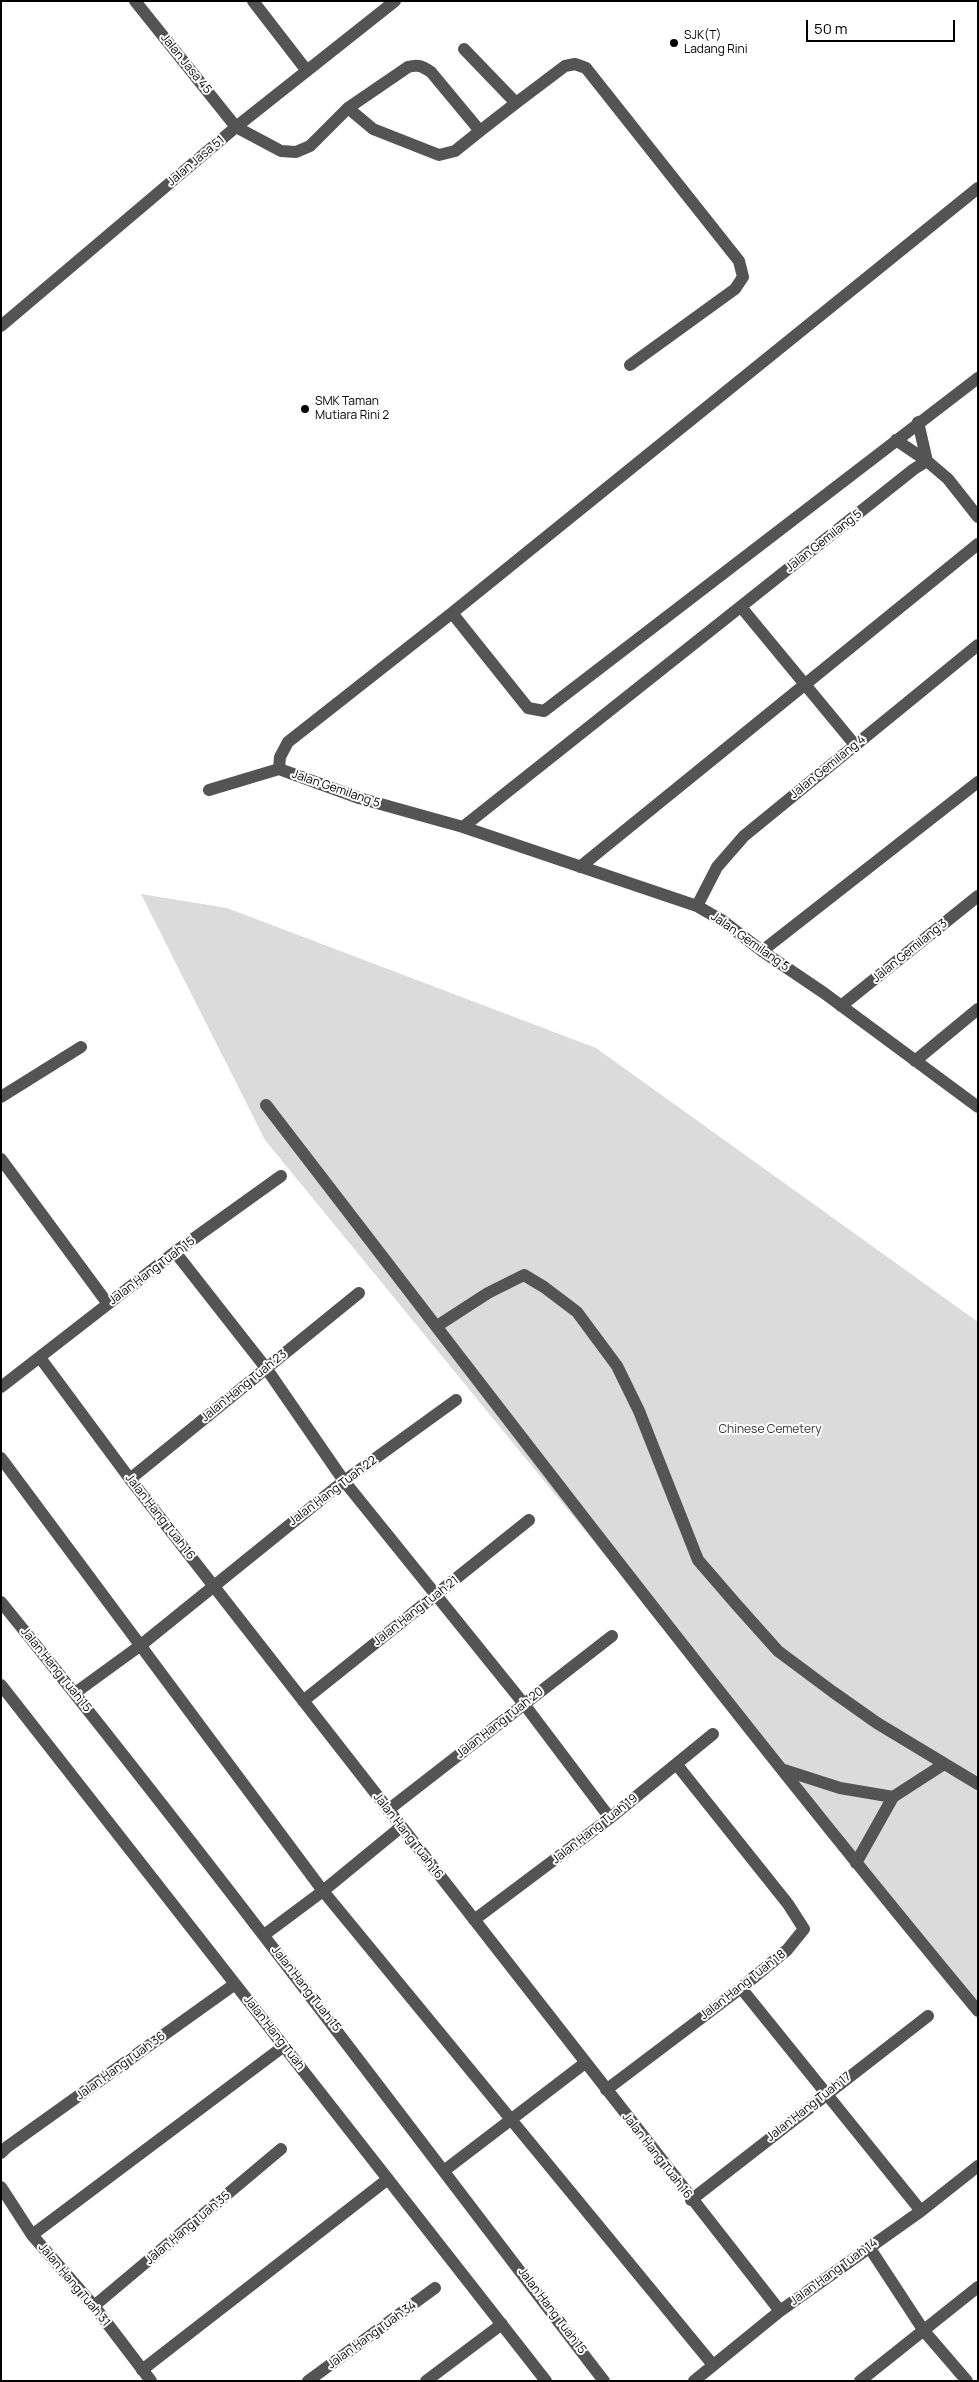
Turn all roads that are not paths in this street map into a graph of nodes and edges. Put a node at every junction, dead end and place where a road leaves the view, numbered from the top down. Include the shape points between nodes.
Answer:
1 (135, 1) edge
2 (253, 1) edge
3 (388, 3) edge
4 (464, 49) dead end
5 (307, 71) junction
6 (516, 103) junction
7 (348, 108) junction
8 (236, 127) junction
9 (480, 131) junction
10 (978, 188) edge
11 (1, 326) edge
12 (630, 365) dead end
13 (978, 378) edge
14 (918, 422) junction
15 (896, 440) junction
16 (927, 461) junction
17 (978, 517) edge
18 (978, 544) edge
19 (741, 607) junction
20 (452, 614) junction
21 (978, 645) edge
22 (804, 685) junction
23 (855, 745) junction
24 (279, 769) junction
25 (978, 782) edge
26 (209, 790) dead end
27 (463, 827) junction
28 (580, 868) junction
29 (978, 896) edge
30 (697, 906) junction
31 (762, 951) junction
32 (841, 1006) junction
33 (978, 1010) edge
34 (81, 1047) dead end
35 (915, 1061) junction
36 (1, 1097) edge
37 (266, 1105) dead end
38 (978, 1107) edge
39 (1, 1159) edge
40 (282, 1176) dead end
41 (174, 1252) junction
42 (359, 1293) dead end
43 (108, 1304) junction
44 (436, 1326) junction
45 (41, 1359) junction
46 (266, 1368) junction
47 (1, 1387) edge
48 (456, 1400) dead end
49 (1, 1458) edge
50 (130, 1479) junction
51 (344, 1481) junction
52 (529, 1520) dead end
53 (213, 1585) junction
54 (436, 1595) junction
55 (1, 1602) edge
56 (612, 1636) dead end
57 (140, 1645) junction
58 (1, 1686) edge
59 (75, 1693) junction
60 (303, 1701) junction
61 (524, 1704) junction
62 (713, 1734) dead end
63 (944, 1764) junction
64 (676, 1765) junction
65 (784, 1770) junction
66 (978, 1784) edge
67 (893, 1797) junction
68 (388, 1810) junction
69 (610, 1818) junction
70 (401, 1827) junction
71 (856, 1863) junction
72 (323, 1891) junction
73 (474, 1920) junction
74 (264, 1935) junction
75 (235, 1984) junction
76 (741, 1988) junction
77 (978, 2011) edge
78 (928, 2016) dead end
79 (284, 2046) junction
80 (586, 2063) junction
81 (606, 2090) junction
82 (826, 2093) junction
83 (512, 2119) junction
84 (281, 2149) dead end
85 (4, 2150) edge
86 (978, 2166) edge
87 (445, 2170) junction
88 (388, 2179) junction
89 (1, 2187) edge
90 (691, 2200) junction
91 (921, 2211) junction
92 (32, 2235) junction
93 (869, 2247) junction
94 (978, 2287) edge
95 (435, 2288) dead end
96 (94, 2306) junction
97 (780, 2311) junction
98 (502, 2324) junction
99 (924, 2331) junction
100 (713, 2365) junction
101 (142, 2370) junction
102 (151, 2381) edge
103 (308, 2381) edge
104 (426, 2381) edge
105 (546, 2381) edge
106 (604, 2381) edge
107 (694, 2381) edge
108 (860, 2381) edge
109 (967, 2381) edge

1 - 8 street, Jalan Jasa 45
2 - 5 street
3 - 5 street, Jalan Jasa 51
4 - 6 street
5 - 8 street, Jalan Jasa 51
6 - 9 street
6 - 12 street via 564,66 576,64 586,68 739,261 743,277 734,290
7 - 8 street via 310,146 296,152 281,151
7 - 9 street via 373,129 439,156 455,151
7 - 9 street via 415,64 431,72
8 - 11 street, Jalan Jasa 51
10 - 20 street
13 - 14 street
14 - 15 street
14 - 16 street
15 - 16 street
15 - 20 street via 544,711 528,708
16 - 17 street via 948,479
16 - 19 street, Jalan Gemilang 5
18 - 22 street
19 - 22 street
19 - 27 street, Jalan Gemilang 5
20 - 24 street via 288,742 280,757
21 - 23 street, Jalan Gemilang 4
22 - 23 street
22 - 28 street
23 - 30 street, Jalan Gemilang 4 via 744,836 717,867
24 - 26 street, Jalan Gemilang 5
24 - 27 street, Jalan Gemilang 5 via 359,798
25 - 31 street
27 - 28 street, Jalan Gemilang 5
28 - 30 street, Jalan Gemilang 5
29 - 32 street, Jalan Gemilang 3
30 - 31 street, Jalan Gemilang 5
31 - 32 street, Jalan Gemilang 5
32 - 35 street, Jalan Gemilang 5
33 - 35 street
34 - 36 street
35 - 38 street, Jalan Gemilang 5
37 - 44 street
39 - 43 street
40 - 41 street, Jalan Hang Tuah 15
41 - 43 street, Jalan Hang Tuah 15
41 - 46 street
42 - 46 street, Jalan Hang Tuah 23
43 - 45 street, Jalan Hang Tuah 15
44 - 63 street via 524,1275 576,1312 617,1366 635,1402 698,1560 778,1651 877,1723
44 - 65 street via 607,1550
45 - 47 street, Jalan Hang Tuah 15
45 - 50 street, Jalan Hang Tuah 16
46 - 50 street, Jalan Hang Tuah 23
46 - 51 street
48 - 51 street, Jalan Hang Tuah 22
49 - 57 street
50 - 53 street, Jalan Hang Tuah 16
51 - 53 street, Jalan Hang Tuah 22
51 - 54 street
52 - 54 street, Jalan Hang Tuah 21
53 - 57 street, Jalan Hang Tuah 22
53 - 60 street, Jalan Hang Tuah 16
54 - 60 street, Jalan Hang Tuah 21
54 - 61 street
55 - 59 street, Jalan Hang Tuah 15
56 - 61 street, Jalan Hang Tuah 20
57 - 59 street, Jalan Hang Tuah 22
57 - 72 street
58 - 75 street, Jalan Hang Tuah
59 - 74 street, Jalan Hang Tuah 15
60 - 68 street, Jalan Hang Tuah 16
61 - 68 street, Jalan Hang Tuah 20
61 - 69 street
62 - 64 street, Jalan Hang Tuah 19
63 - 66 street
63 - 67 street
64 - 69 street, Jalan Hang Tuah 19
64 - 76 street, Jalan Hang Tuah 18 via 788,1904 804,1930 787,1950
65 - 67 street via 840,1788
65 - 71 street
67 - 71 street
68 - 70 street, Jalan Hang Tuah 16
69 - 73 street, Jalan Hang Tuah 19
70 - 72 street
70 - 73 street, Jalan Hang Tuah 16
71 - 77 street
72 - 74 street
72 - 83 street
73 - 80 street, Jalan Hang Tuah 16
74 - 87 street, Jalan Hang Tuah 15
75 - 79 street, Jalan Hang Tuah
75 - 85 street, Jalan Hang Tuah 36
76 - 81 street, Jalan Hang Tuah 18
76 - 82 street
78 - 82 street, Jalan Hang Tuah 17
79 - 88 street, Jalan Hang Tuah
79 - 92 street
80 - 81 street, Jalan Hang Tuah 16
80 - 83 street
81 - 90 street, Jalan Hang Tuah 16
82 - 90 street, Jalan Hang Tuah 17
82 - 91 street
83 - 87 street
83 - 100 street
84 - 96 street, Jalan Hang Tuah 35
86 - 91 street, Jalan Hang Tuah 14
87 - 106 street, Jalan Hang Tuah 15
88 - 98 street, Jalan Hang Tuah
88 - 101 street
89 - 92 street, Jalan Hang Tuah 31
90 - 97 street, Jalan Hang Tuah 16
91 - 93 street, Jalan Hang Tuah 14
92 - 96 street, Jalan Hang Tuah 31
93 - 97 street, Jalan Hang Tuah 14
93 - 99 street
94 - 99 street
95 - 103 street, Jalan Hang Tuah 34
96 - 101 street, Jalan Hang Tuah 31
97 - 100 street, Jalan Hang Tuah 14
98 - 104 street
98 - 105 street, Jalan Hang Tuah
99 - 108 street
99 - 109 street
100 - 107 street, Jalan Hang Tuah 14
101 - 102 street, Jalan Hang Tuah 31

